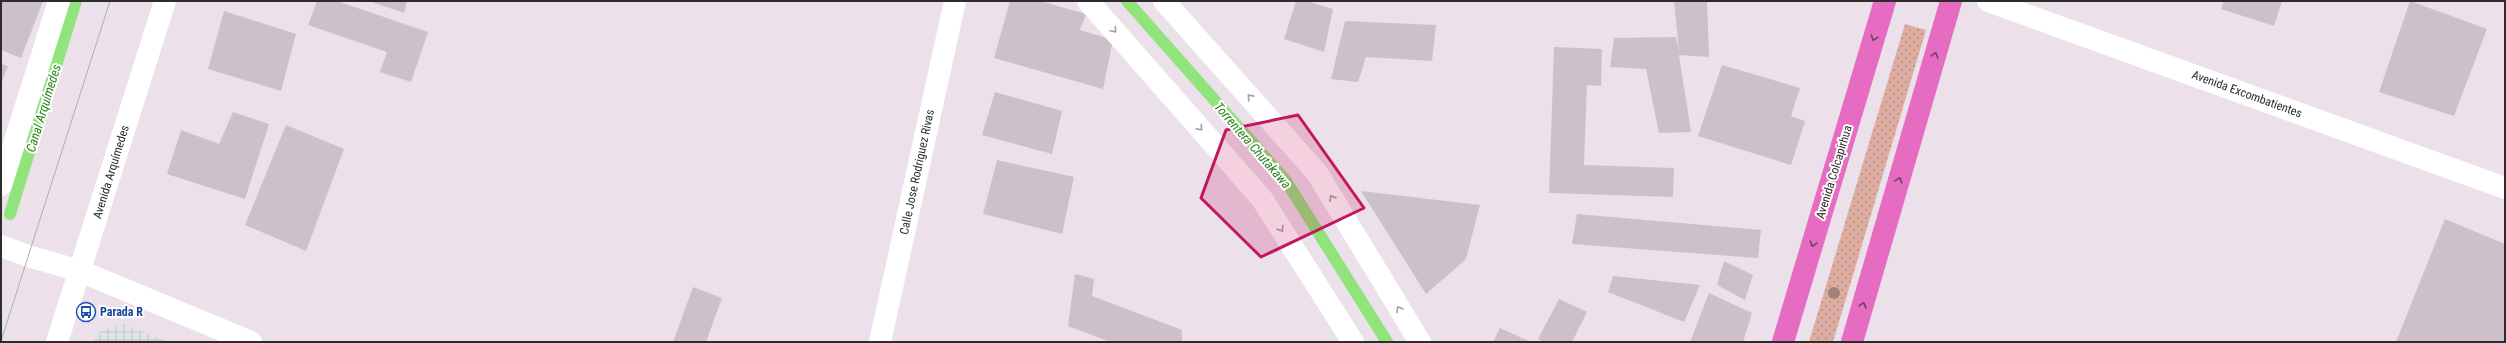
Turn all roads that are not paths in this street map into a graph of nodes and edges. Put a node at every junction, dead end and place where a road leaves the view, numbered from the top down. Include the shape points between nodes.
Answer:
1 (59, 1) edge
2 (164, 1) edge
3 (955, 1) edge
4 (1088, 1) edge
5 (1164, 1) edge
6 (1885, 1) edge
7 (1951, 1) edge
8 (1988, 1) edge
9 (1, 185) edge
10 (2505, 188) edge
11 (1, 246) edge
12 (80, 271) junction
13 (57, 342) edge
14 (251, 342) edge
15 (880, 342) edge
16 (1354, 342) edge
17 (1420, 342) edge
18 (1783, 342) edge
19 (1852, 342) edge

1 - 9 street
2 - 12 street, Avenida Arquímedes
3 - 15 street, Calle Jose Rodriguez Rivas
4 -> 16 street via 1262,199
17 -> 5 street via 1317,173
6 -> 18 main road, Avenida Colcapirhua
19 -> 7 main road
8 - 10 street, Avenida Excombatientes
11 - 12 street
12 - 13 street, Avenida Arquímedes
12 - 14 street

